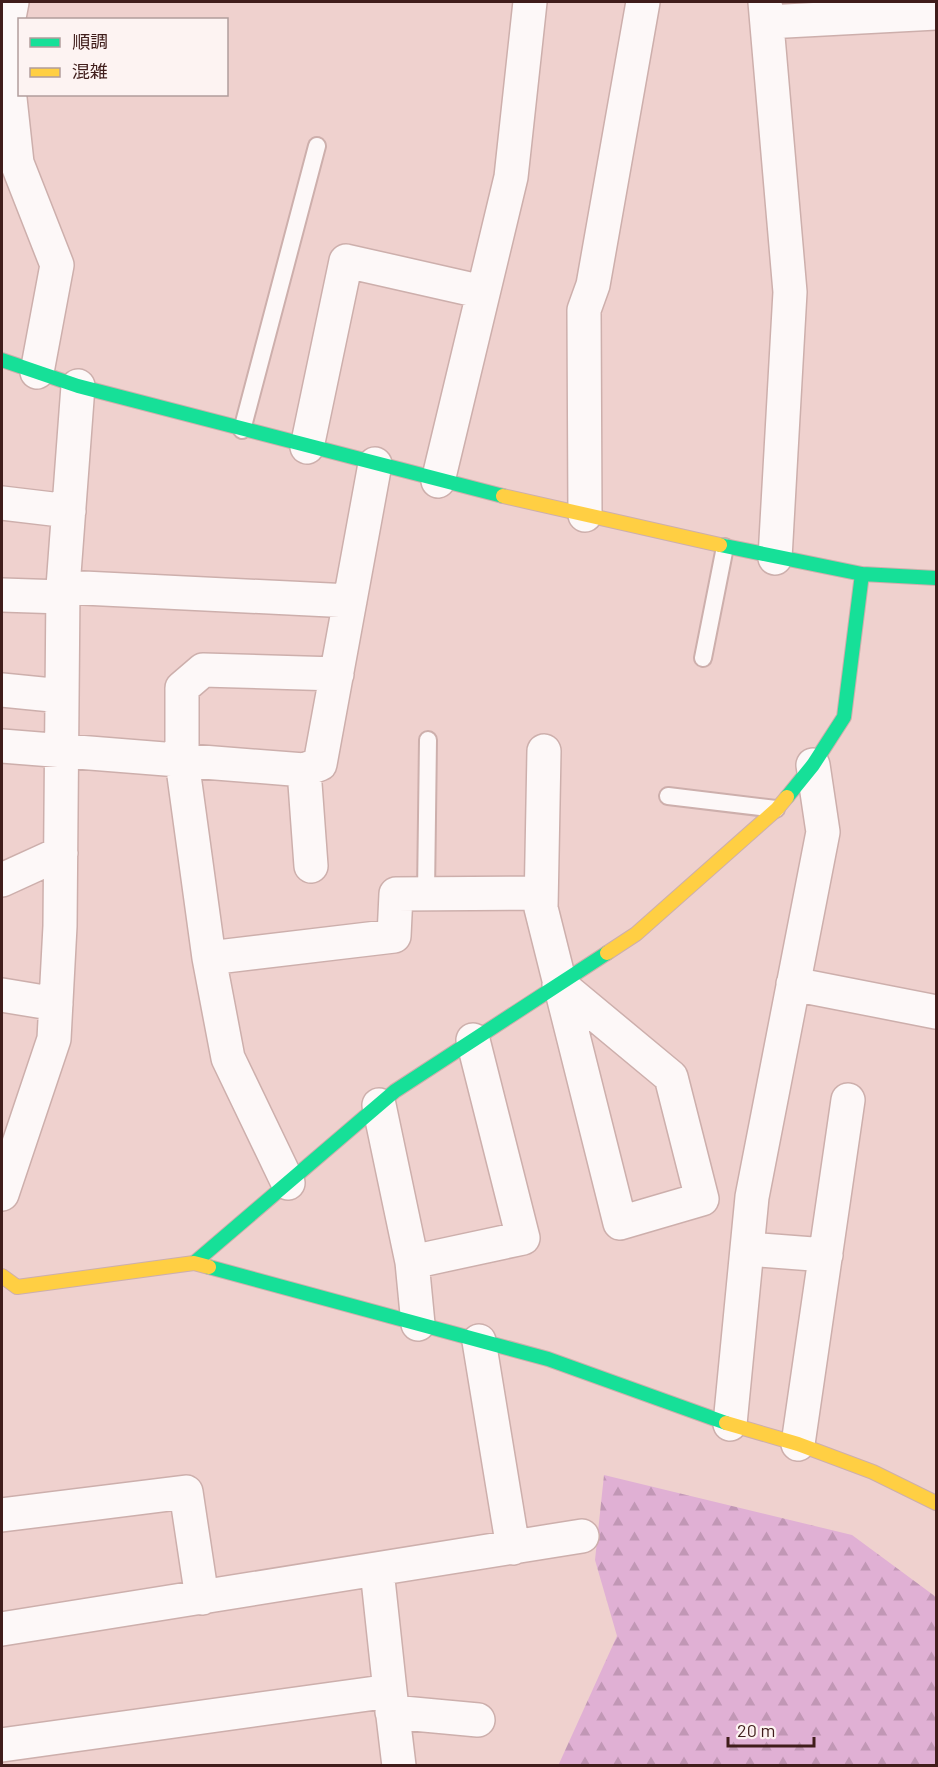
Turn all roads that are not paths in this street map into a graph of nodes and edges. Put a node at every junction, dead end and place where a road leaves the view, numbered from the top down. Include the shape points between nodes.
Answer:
1 (530, 2) edge
2 (643, 2) edge
3 (766, 12) edge
4 (936, 13) edge
5 (7, 20) edge
6 (317, 146) dead end
7 (483, 292) junction
8 (2, 360) edge
9 (37, 372) junction
10 (78, 386) junction
11 (242, 430) junction
12 (307, 447) junction
13 (375, 464) junction
14 (438, 481) junction
15 (2, 503) edge
16 (69, 511) junction
17 (585, 514) junction
18 (725, 547) junction
19 (775, 558) junction
20 (862, 574) junction
21 (936, 578) edge
22 (63, 592) junction
23 (2, 595) edge
24 (350, 601) junction
25 (703, 658) dead end
26 (337, 674) junction
27 (2, 690) edge
28 (62, 696) junction
29 (428, 740) dead end
30 (2, 746) edge
31 (544, 751) dead end
32 (62, 752) junction
33 (182, 761) junction
34 (813, 765) junction
35 (304, 770) junction
36 (668, 796) dead end
37 (777, 809) junction
38 (61, 853) junction
39 (311, 866) dead end
40 (2, 880) edge
41 (426, 893) junction
42 (541, 893) junction
43 (209, 958) junction
44 (559, 984) junction
45 (793, 984) junction
46 (2, 995) edge
47 (56, 1004) junction
48 (936, 1012) edge
49 (473, 1040) junction
50 (848, 1100) dead end
51 (380, 1105) junction
52 (288, 1183) junction
53 (2, 1194) edge
54 (747, 1249) junction
55 (825, 1255) junction
56 (411, 1262) junction
57 (194, 1263) junction
58 (7, 1287) edge
59 (418, 1324) junction
60 (479, 1341) junction
61 (730, 1424) junction
62 (798, 1444) junction
63 (936, 1503) edge
64 (2, 1515) edge
65 (582, 1536) dead end
66 (513, 1548) junction
67 (377, 1570) junction
68 (202, 1598) junction
69 (2, 1629) edge
70 (391, 1702) junction
71 (478, 1720) dead end
72 (2, 1745) edge
73 (399, 1766) edge

1 - 7 street via 511,177
2 - 17 street via 593,285 584,310
3 - 4 street
3 - 19 street via 790,292
5 - 9 street via 4,43 17,163 57,265
6 - 11 lane
7 - 12 street via 346,261
7 - 14 street
8 - 9 street
9 - 10 street
10 - 11 street
10 - 16 street
11 - 12 street
12 - 13 street
13 - 14 street
13 - 24 street
14 - 17 street
15 - 16 street
16 - 22 street
17 - 18 street
18 - 19 street
18 - 25 lane
19 - 20 street
20 - 21 street
20 - 34 street via 844,717
22 - 23 street
22 - 24 street
22 - 28 street
24 - 26 street
26 - 33 street via 203,670 182,688
26 - 35 street via 320,764
27 - 28 street
28 - 32 street
29 - 41 lane
30 - 32 street
31 - 42 street
32 - 33 street
32 - 38 street
33 - 35 street
33 - 43 street
34 - 37 street
34 - 45 street via 823,832
35 - 39 street
36 - 37 lane
37 - 44 street via 636,934
38 - 40 street
38 - 47 street
41 - 42 street
41 - 43 street via 396,894 393,936
42 - 44 street
43 - 52 street via 228,1058
44 - 44 street via 671,1077 702,1199 620,1223
44 - 49 street
45 - 48 street
45 - 54 street via 752,1197
46 - 47 street
47 - 53 street via 54,1039
49 - 51 street
49 - 56 street via 523,1238
50 - 55 street
51 - 52 street
51 - 56 street
52 - 57 street
54 - 55 street
54 - 61 street
55 - 62 street
56 - 59 street
57 - 58 street
57 - 59 street
59 - 60 street
60 - 61 street via 548,1359
60 - 66 street
61 - 62 street
62 - 63 street via 873,1472
64 - 68 street via 186,1492
65 - 66 street
66 - 67 street
67 - 68 street
67 - 70 street
68 - 69 street
70 - 71 street
70 - 72 street
70 - 73 street

